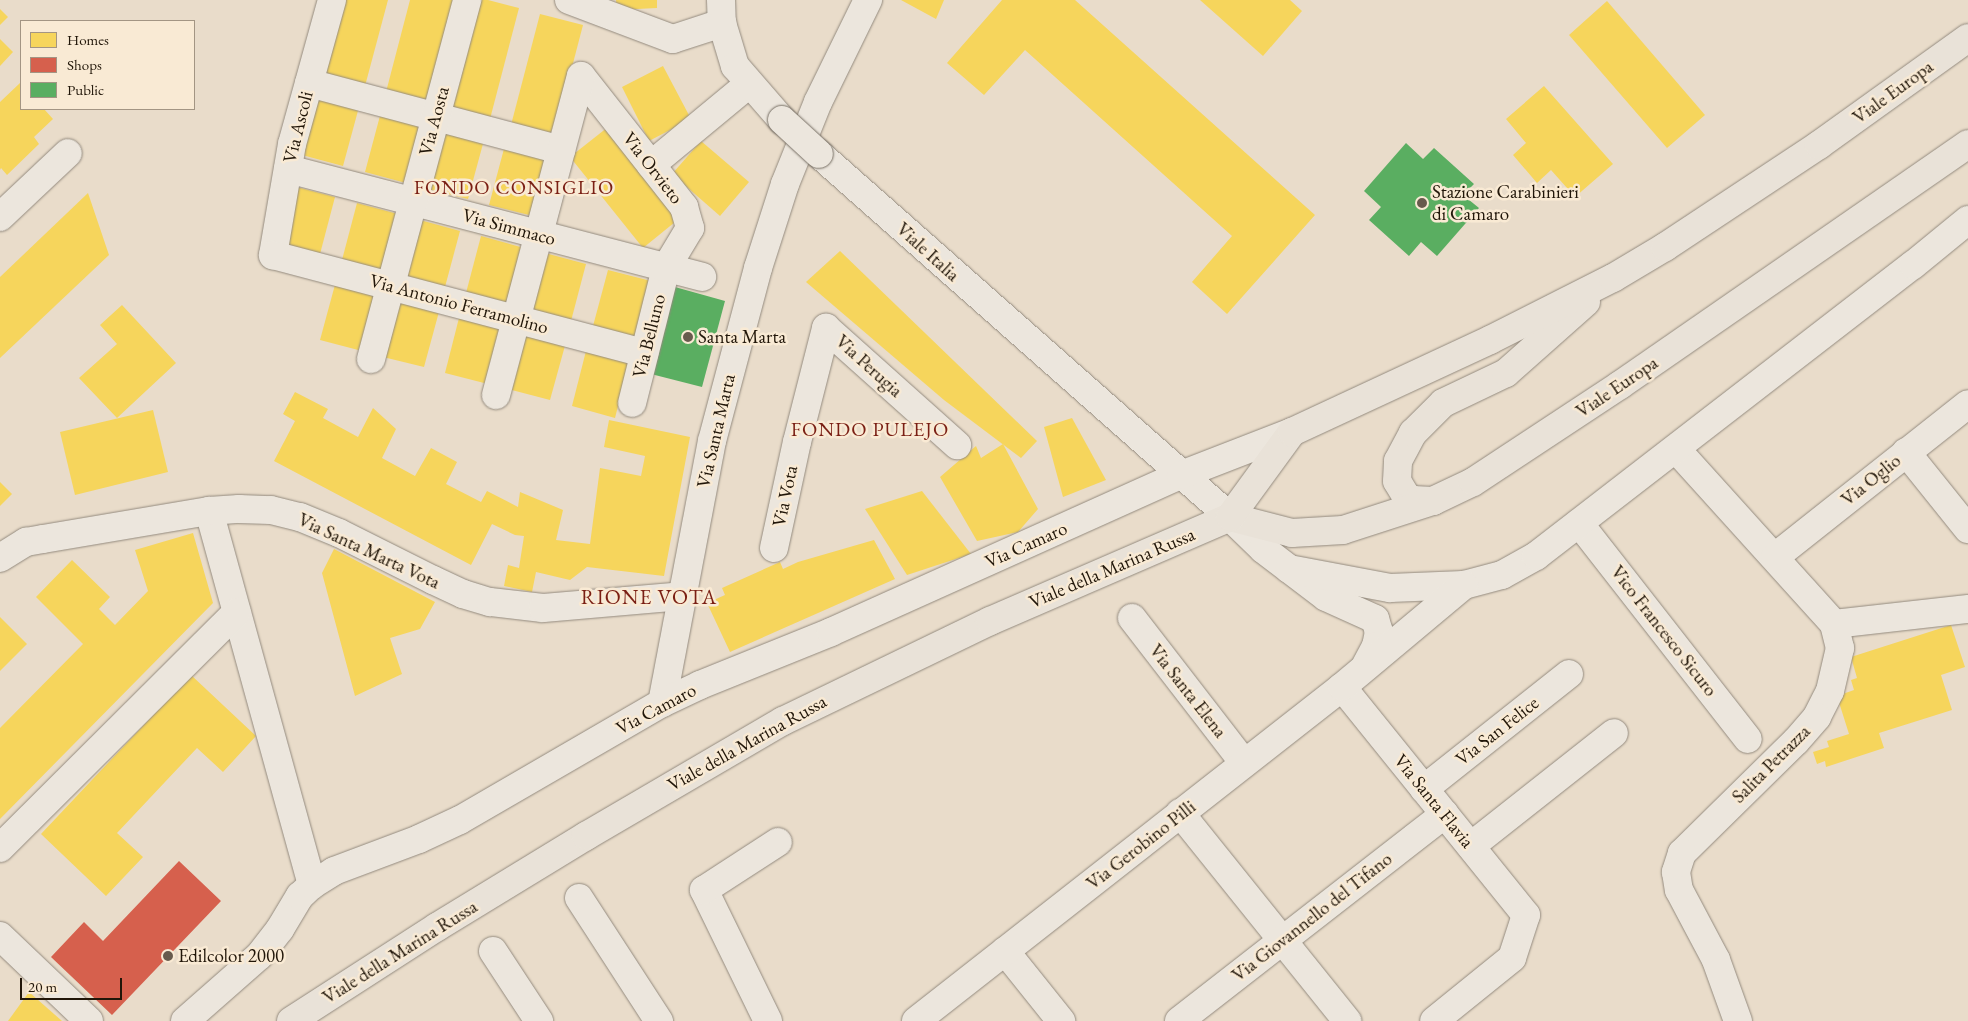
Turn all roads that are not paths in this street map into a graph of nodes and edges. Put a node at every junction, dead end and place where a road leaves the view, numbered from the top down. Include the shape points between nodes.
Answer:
1 (332, 0) edge
2 (467, 0) edge
3 (569, 0) edge
4 (868, 0) edge
5 (721, 12) edge
6 (1968, 38) edge
7 (309, 83) junction
8 (749, 84) junction
9 (436, 116) junction
10 (1968, 144) edge
11 (562, 150) junction
12 (68, 153) dead end
13 (651, 165) junction
14 (288, 169) junction
15 (413, 202) junction
16 (0, 217) edge
17 (1968, 220) edge
18 (539, 234) junction
19 (273, 255) joint
20 (666, 268) junction
21 (702, 278) dead end
22 (1613, 278) junction
23 (391, 286) junction
24 (516, 320) junction
25 (826, 328) joint
26 (644, 353) junction
27 (372, 359) dead end
28 (496, 395) dead end
29 (632, 403) dead end
30 (1968, 404) edge
31 (1292, 432) junction
32 (957, 445) dead end
33 (1676, 449) junction
34 (1906, 452) junction
35 (1181, 475) junction
36 (1433, 501) junction
37 (209, 512) junction
38 (1230, 517) junction
39 (1579, 523) junction
40 (1968, 529) edge
41 (774, 548) dead end
42 (0, 558) edge
43 (1775, 558) junction
44 (1289, 569) junction
45 (1464, 585) junction
46 (682, 596) junction
47 (1968, 609) edge
48 (237, 612) junction
49 (1132, 618) dead end
50 (1834, 624) junction
51 (1365, 668) junction
52 (1569, 674) dead end
53 (1342, 687) junction
54 (662, 703) junction
55 (1614, 733) dead end
56 (1748, 739) dead end
57 (1244, 763) junction
58 (1424, 788) junction
59 (1180, 813) junction
60 (1445, 814) junction
61 (778, 842) dead end
62 (1470, 846) junction
63 (0, 848) edge
64 (312, 885) junction
65 (579, 898) dead end
66 (0, 936) edge
67 (1282, 940) junction
68 (493, 951) dead end
69 (1005, 951) junction
70 (89, 1021) edge
71 (185, 1021) edge
72 (291, 1021) edge
73 (539, 1021) edge
74 (659, 1021) edge
75 (768, 1021) edge
76 (916, 1021) edge
77 (1061, 1021) edge
78 (1179, 1021) edge
79 (1346, 1021) edge
80 (1434, 1021) edge
81 (1738, 1021) edge

1 - 7 street, Via Ascoli
2 - 9 street, Via Aosta
3 - 5 street via 673,39
4 - 46 street, Via Santa Marta via 818,102 758,268 712,441
5 - 8 street, Viale Italia via 735,66
6 - 22 main road, Viale Europa via 1819,145
7 - 9 street
7 - 14 street, Via Ascoli
8 - 13 street
8 - 35 street, Viale Italia, bridge via 818,154
9 - 11 street
9 - 15 street, Via Aosta
10 - 36 main road, Viale Europa via 1527,448 1473,482
11 - 13 street, Via Orvieto via 581,76
11 - 18 street
12 - 16 street
13 - 20 street, Via Orvieto via 684,208 690,228
14 - 15 street, Via Simmaco
14 - 19 street, Via Ascoli
15 - 18 street, Via Simmaco
15 - 23 street, Via Aosta
17 - 33 street
18 - 20 street, Via Simmaco
18 - 24 street
19 - 23 street, Via Antonio Ferramolino
20 - 21 street, Via Simmaco
20 - 26 street, Via Belluno
22 - 31 main road, Viale Europa via 1490,340
22 - 36 main road via 1506,372 1444,403 1413,433 1398,461 1397,481 1406,496 1413,500
23 - 24 street, Via Antonio Ferramolino
23 - 27 street, Via Aosta
24 - 26 street, Via Antonio Ferramolino
24 - 28 street
25 - 32 street, Via Perugia
25 - 41 street, Via Vota
26 - 29 street, Via Belluno
30 - 34 street, Via Oglio
31 - 35 street, Via Camaro
31 - 38 main road
33 - 39 street
33 - 43 street, Salita Petrazza
34 - 40 street
34 - 43 street, Via Oglio
35 - 38 street, Viale Italia
35 - 54 street, Via Camaro via 831,632
36 - 38 main road, Viale Europa via 1343,530 1292,533
37 - 42 street, Via Santa Marta Vota via 26,542
37 - 46 street, Via Santa Marta Vota via 239,508 271,510 300,517 448,587 490,602 543,608
37 - 48 street
38 - 44 street, Viale Italia
38 - 72 main road, Viale della Marina Russa via 990,621 783,721 578,841
39 - 45 street via 1536,556 1502,575
39 - 56 street, Vico Francesco Sicuro
43 - 50 street, Salita Petrazza
44 - 45 street via 1390,588
44 - 51 street, Viale Italia via 1326,597 1375,619 1379,632
45 - 51 street, Via Gerobino Pilli
46 - 54 street, Via Santa Marta
47 - 50 street
48 - 63 street
48 - 64 street
49 - 57 street, Via Santa Elena
50 - 81 street, Salita Petrazza via 1840,648 1830,691 1817,716 1796,741 1682,853 1676,872 1678,890 1716,960
51 - 53 street, Via Gerobino Pilli
52 - 58 street, Via San Felice
53 - 57 street, Via Gerobino Pilli
53 - 58 street, Via Santa Flavia
54 - 64 street, Via Camaro via 460,820 334,871
55 - 62 street
57 - 59 street, Via Gerobino Pilli
58 - 60 street, Via Santa Flavia
59 - 67 street
59 - 69 street, Via Gerobino Pilli
60 - 62 street, Via Santa Flavia
60 - 67 street, Via Giovannello del Tifano
61 - 75 street via 704,890
62 - 80 street, Via Santa Flavia via 1526,915 1512,958
64 - 71 street, Via Camaro via 300,896 259,956
65 - 74 street
66 - 70 street
67 - 78 street, Via Giovannello del Tifano
67 - 79 street
68 - 73 street
69 - 76 street, Via Gerobino Pilli
69 - 77 street

